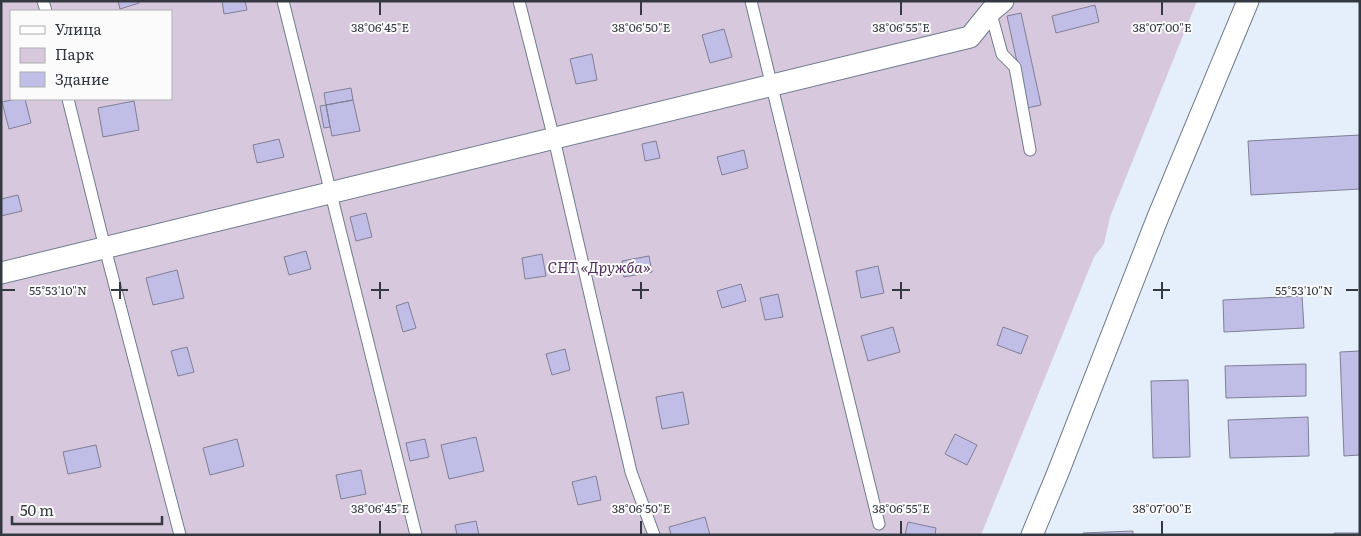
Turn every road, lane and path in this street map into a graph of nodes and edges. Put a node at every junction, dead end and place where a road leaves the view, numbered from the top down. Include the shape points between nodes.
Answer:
1 (283, 1) edge
2 (519, 1) edge
3 (751, 1) edge
4 (1248, 1) edge
5 (994, 5) edge
6 (772, 86) junction
7 (68, 100) edge
8 (554, 139) junction
9 (1030, 150) dead end
10 (331, 193) junction
11 (105, 248) junction
12 (1, 274) edge
13 (879, 524) dead end
14 (180, 535) edge
15 (416, 535) edge
16 (654, 535) edge
17 (1032, 535) edge

1 - 10 lane
2 - 8 lane
3 - 6 lane
4 - 17 street
5 - 6 street via 970,37
5 - 9 lane via 1002,54 1015,67
6 - 8 street
6 - 13 lane
7 - 11 lane
8 - 10 street
8 - 16 lane via 631,472
10 - 11 street
10 - 15 lane
11 - 12 street
11 - 14 lane

